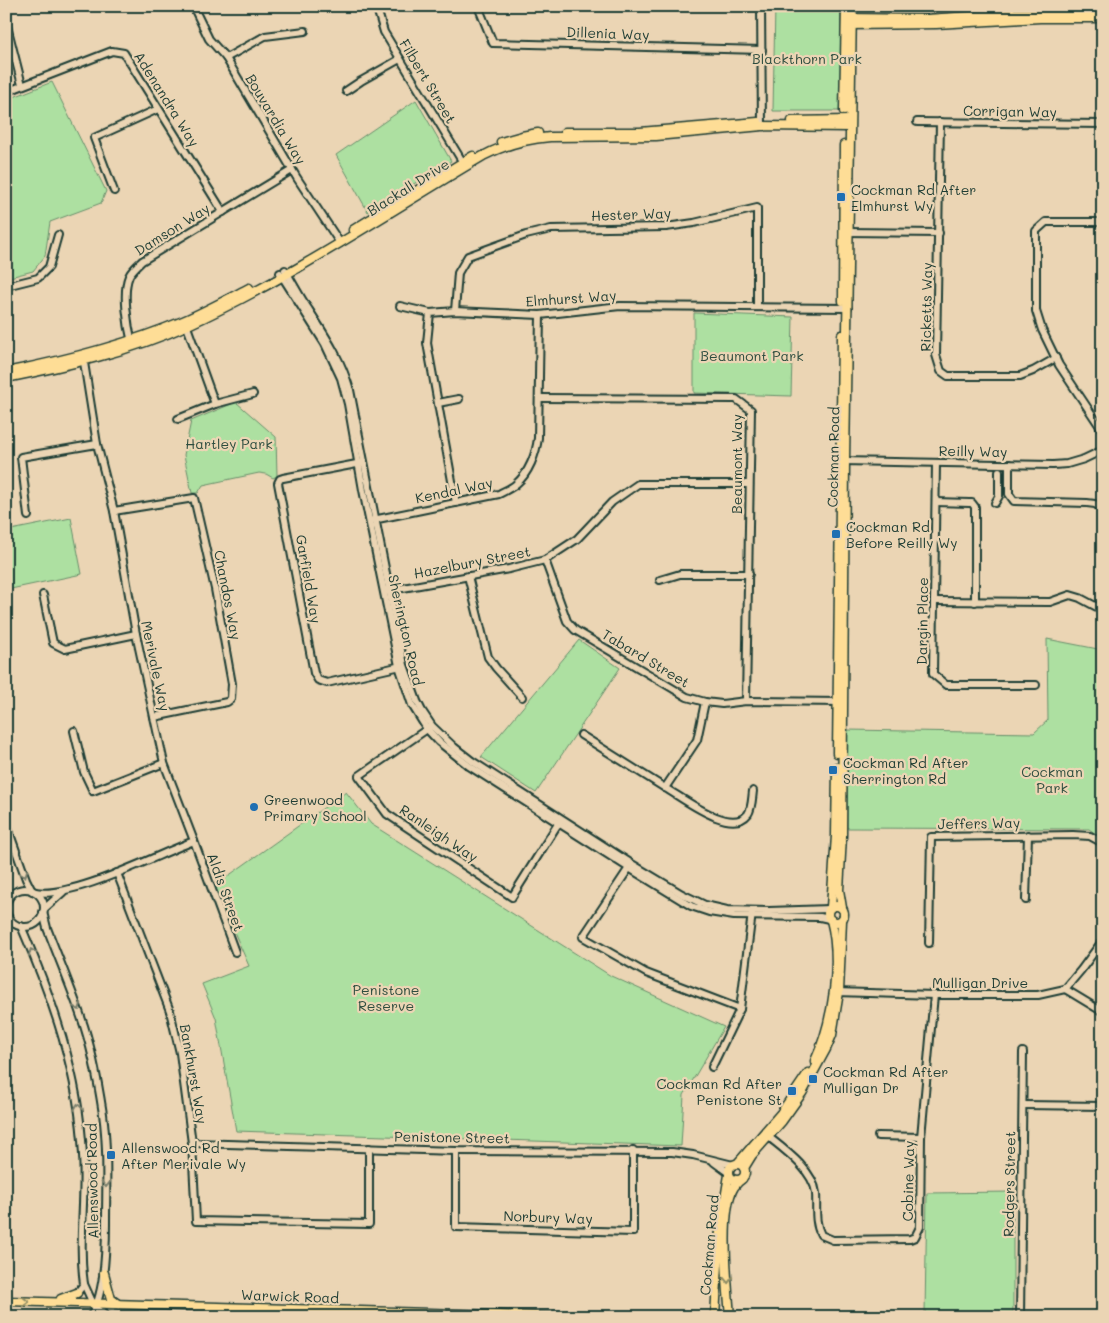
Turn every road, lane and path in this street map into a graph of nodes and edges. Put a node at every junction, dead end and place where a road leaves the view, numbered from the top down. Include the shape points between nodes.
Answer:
1 (193, 6) edge
2 (379, 6) edge
3 (478, 6) edge
4 (761, 6) edge
5 (846, 6) edge
6 (852, 6) edge
7 (1103, 12) edge
8 (1103, 18) edge
9 (848, 21) junction
10 (6, 22) edge
11 (305, 31) dead end
12 (762, 50) junction
13 (226, 58) junction
14 (400, 59) junction
15 (22, 86) junction
16 (346, 91) dead end
17 (6, 92) edge
18 (158, 109) junction
19 (917, 122) dead end
20 (940, 122) junction
21 (762, 124) junction
22 (847, 124) junction
23 (1103, 124) edge
24 (464, 164) junction
25 (292, 170) junction
26 (114, 191) dead end
27 (223, 212) junction
28 (1103, 222) edge
29 (846, 232) junction
30 (939, 233) junction
31 (58, 234) dead end
32 (339, 242) junction
33 (284, 273) junction
34 (6, 286) edge
35 (400, 306) dead end
36 (757, 307) junction
37 (845, 307) junction
38 (455, 311) junction
39 (430, 312) junction
40 (540, 315) junction
41 (186, 323) junction
42 (132, 343) junction
43 (83, 358) junction
44 (1056, 358) junction
45 (6, 372) edge
46 (6, 378) edge
47 (252, 394) dead end
48 (540, 398) junction
49 (459, 399) dead end
50 (438, 402) junction
51 (216, 404) junction
52 (178, 419) dead end
53 (1103, 431) edge
54 (96, 444) junction
55 (1103, 450) edge
56 (842, 461) junction
57 (361, 463) junction
58 (936, 463) junction
59 (1009, 464) junction
60 (999, 472) dead end
61 (748, 484) junction
62 (936, 502) junction
63 (456, 503) junction
64 (995, 503) dead end
65 (1103, 509) edge
66 (114, 510) junction
67 (28, 516) dead end
68 (373, 520) junction
69 (544, 560) junction
70 (749, 574) junction
71 (468, 576) junction
72 (660, 580) dead end
73 (386, 591) junction
74 (43, 595) dead end
75 (934, 602) junction
76 (975, 602) junction
77 (1103, 608) edge
78 (136, 634) junction
79 (401, 666) junction
80 (1036, 685) dead end
81 (522, 697) dead end
82 (705, 702) junction
83 (746, 702) junction
84 (840, 702) junction
85 (154, 717) junction
86 (429, 728) junction
87 (74, 731) dead end
88 (581, 735) dead end
89 (164, 763) junction
90 (665, 788) junction
91 (753, 791) dead end
92 (560, 820) junction
93 (6, 823) edge
94 (1028, 835) junction
95 (194, 841) junction
96 (1103, 843) edge
97 (630, 866) junction
98 (118, 872) junction
99 (34, 892) junction
100 (64, 892) junction
101 (1026, 900) dead end
102 (7, 903) edge
103 (830, 908) junction
104 (842, 908) junction
105 (44, 911) junction
106 (752, 914) junction
107 (830, 920) junction
108 (842, 920) junction
109 (6, 922) edge
110 (18, 925) junction
111 (1103, 940) edge
112 (930, 943) dead end
113 (235, 952) dead end
114 (1065, 989) junction
115 (836, 992) junction
116 (934, 996) junction
117 (740, 1009) junction
118 (1103, 1012) edge
119 (1023, 1052) dead end
120 (712, 1067) dead end
121 (1023, 1105) junction
122 (1103, 1106) edge
123 (766, 1135) junction
124 (878, 1136) dead end
125 (921, 1137) junction
126 (192, 1143) junction
127 (369, 1148) junction
128 (633, 1150) junction
129 (456, 1151) junction
130 (711, 1160) junction
131 (738, 1165) junction
132 (729, 1174) junction
133 (742, 1179) junction
134 (104, 1273) junction
135 (84, 1284) junction
136 (77, 1293) joint
137 (6, 1301) edge
138 (46, 1302) junction
139 (118, 1304) junction
140 (95, 1305) junction
141 (390, 1314) edge
142 (90, 1317) edge
143 (108, 1317) edge
144 (572, 1317) edge
145 (715, 1317) edge
146 (730, 1317) edge
147 (1020, 1317) edge

1 - 13 street, Bouvardia Way via 209,40
2 - 14 street, Filbert Street via 384,32
3 - 12 street, Dillenia Way via 493,43
4 - 12 street
5 - 9 main road, Cockman Road
6 - 9 main road, Cockman Road
7 - 9 main road
8 - 9 main road via 936,24
9 - 22 main road, Cockman Road
10 - 15 street
11 - 13 street via 265,36
12 - 21 street
13 - 25 street, Bouvardia Way
14 - 16 street
14 - 24 street, Filbert Street
15 - 17 street, Adenandra Way
15 - 18 street, Adenandra Way via 112,51 124,53
18 - 26 street via 94,138
18 - 27 street, Adenandra Way
19 - 20 street, Corrigan Way
20 - 23 street, Corrigan Way
20 - 30 street, Ricketts Way
21 - 22 main road, Blackall Drive
21 - 24 main road, Blackall Drive via 640,132 539,133 501,142
22 - 29 main road, Cockman Road
24 - 32 main road, Blackall Drive
25 - 27 street, Damson Way
25 - 32 street, Bouvardia Way
27 - 42 street, Damson Way via 142,261 129,275 126,305
28 - 44 street via 1046,222 1036,231 1036,311
29 - 30 street
29 - 37 main road, Cockman Road
30 - 44 street, Ricketts Way via 936,354 941,371 948,376 1020,376
31 - 34 street via 49,267 38,278
32 - 33 main road, Blackall Drive
33 - 41 main road, Blackall Drive
33 - 57 street, Sherington Road via 329,339 343,368 350,390
35 - 39 street
36 - 37 street, Elmhurst Way
36 - 38 street, Hester Way via 757,208 666,227 551,229 526,235 468,256 458,273
36 - 40 street, Elmhurst Way via 620,306
37 - 56 main road, Cockman Road
38 - 39 street, Elmhurst Way
38 - 40 street, Elmhurst Way
39 - 50 street via 427,343
40 - 48 street, Kendal Way
41 - 42 main road, Blackall Drive
41 - 51 street
42 - 43 main road, Blackall Drive
43 - 45 main road, Blackall Drive
43 - 46 main road, Blackall Drive
43 - 54 street, Merivale Way
44 - 53 street
47 - 51 street
48 - 61 street, Beaumont Way via 736,399 751,410
48 - 63 street, Kendal Way via 537,448 528,470 516,484 499,494
49 - 50 street
50 - 63 street
51 - 52 street
54 - 66 street, Merivale Way
54 - 67 street via 21,457
55 - 59 street, Reilly Way via 1067,464
56 - 58 street, Reilly Way
56 - 84 main road, Cockman Road via 845,596
57 - 68 street, Sherington Road
57 - 79 street, Garfield Way via 283,478 278,483 314,673 318,680 327,683
58 - 59 street, Reilly Way
58 - 62 street, Dargin Place
59 - 65 street via 1009,494 1014,501 1087,503
60 - 64 street via 1000,496
61 - 69 street, Hazelbury Street via 638,484 612,502 577,539
61 - 70 street, Beaumont Way
62 - 75 street, Dargin Place
62 - 76 street via 969,502 975,507
63 - 68 street, Kendal Way
66 - 78 street, Merivale Way
66 - 85 street, Chandos Way via 194,498 215,589 232,684 231,699
68 - 73 street, Sherington Road
69 - 71 street, Hazelbury Street
69 - 82 street, Tabard Street via 568,621 575,630 686,697
70 - 72 street via 680,574
70 - 83 street, Beaumont Way
71 - 73 street, Hazelbury Street
71 - 81 street via 488,657
73 - 79 street, Sherington Road
74 - 78 street via 53,643 64,649
75 - 76 street
75 - 80 street, Dargin Place via 933,674 946,685
76 - 77 street via 1050,602 1070,595
78 - 85 street, Merivale Way
79 - 86 street, Sherington Road via 412,705
82 - 83 street, Tabard Street
82 - 90 street via 697,740
83 - 84 street, Tabard Street
84 - 103 main road, Cockman Road via 836,836
84 - 104 main road, Cockman Road via 842,836 839,890
85 - 89 street, Merivale Way
86 - 92 street, Sherington Road via 438,742 469,766
86 - 92 street, Ranleigh Way via 359,776 387,814 512,897
87 - 89 street via 84,772 93,791
88 - 90 street
89 - 95 street, Merivale Way
90 - 91 street via 720,820 732,821 742,820 749,812
92 - 97 street, Sherington Road
93 -> 99 street via 26,879
94 - 96 street, Jeffers Way via 1090,836
94 - 101 street
94 - 112 street, Jeffers Way via 931,837
95 - 98 street
95 - 113 street, Aldis Street
97 - 106 street, Sherington Road via 699,909 721,915
97 - 117 street via 583,937 646,973
98 - 100 street
98 - 126 street, Bankhurst Way via 170,1011 180,1053
99 - 100 street
99 - 102 street via 18,891
99 - 105 street via 42,901
100 - 105 street
102 - 110 street via 9,917
103 - 104 main road
103 - 106 street, Sherington Road
103 - 107 main road
104 - 108 main road
105 - 110 street via 36,923
105 -> 134 street, Allenswood Road via 47,928 82,1018 103,1114 106,1153
106 - 107 street, Sherington Road
106 - 117 street
107 - 108 main road
107 - 115 main road via 834,936
108 - 115 main road
109 - 110 street
135 -> 110 street, Allenswood Road via 83,1156 70,1062 43,978
111 - 114 street
114 - 116 street, Mulligan Drive via 1038,995
114 - 118 street
115 - 116 street, Mulligan Drive
115 - 123 main road via 832,1034 826,1049 802,1093
116 - 125 street, Cobine Way
117 - 120 street
119 - 121 street, Rodgers Street
121 - 122 street
121 - 147 street, Rodgers Street
123 - 125 street, Cobine Way via 803,1167 812,1180 817,1203 817,1227 821,1235 834,1240 915,1237 920,1227
123 - 131 main road
124 - 125 street
126 - 127 street, Penistone Street
126 - 127 street, Bankhurst Way via 196,1220 369,1224
127 - 129 street, Penistone Street
128 - 129 street, Penistone Street
128 - 129 street, Norbury Way via 634,1232 456,1227
128 - 130 street, Penistone Street via 694,1154
130 - 131 street, Penistone Street
130 - 132 street, Penistone Street
131 - 132 main road via 730,1168
131 - 133 main road via 745,1172
132 - 133 main road via 735,1180
132 - 145 main road, Cockman Road via 720,1229
133 -> 146 main road, Cockman Road via 733,1188 726,1222
134 - 139 main road via 111,1300
134 - 140 street, Allenswood Road
135 - 136 street
135 - 140 street, Allenswood Road
136 - 138 main road
137 -> 138 main road, Warwick Road
138 - 140 main road, Warwick Road
139 - 140 main road, Warwick Road
139 - 141 main road, Warwick Road
140 - 142 street, Allenswood Road
140 - 143 street
141 - 144 main road, Warwick Road

